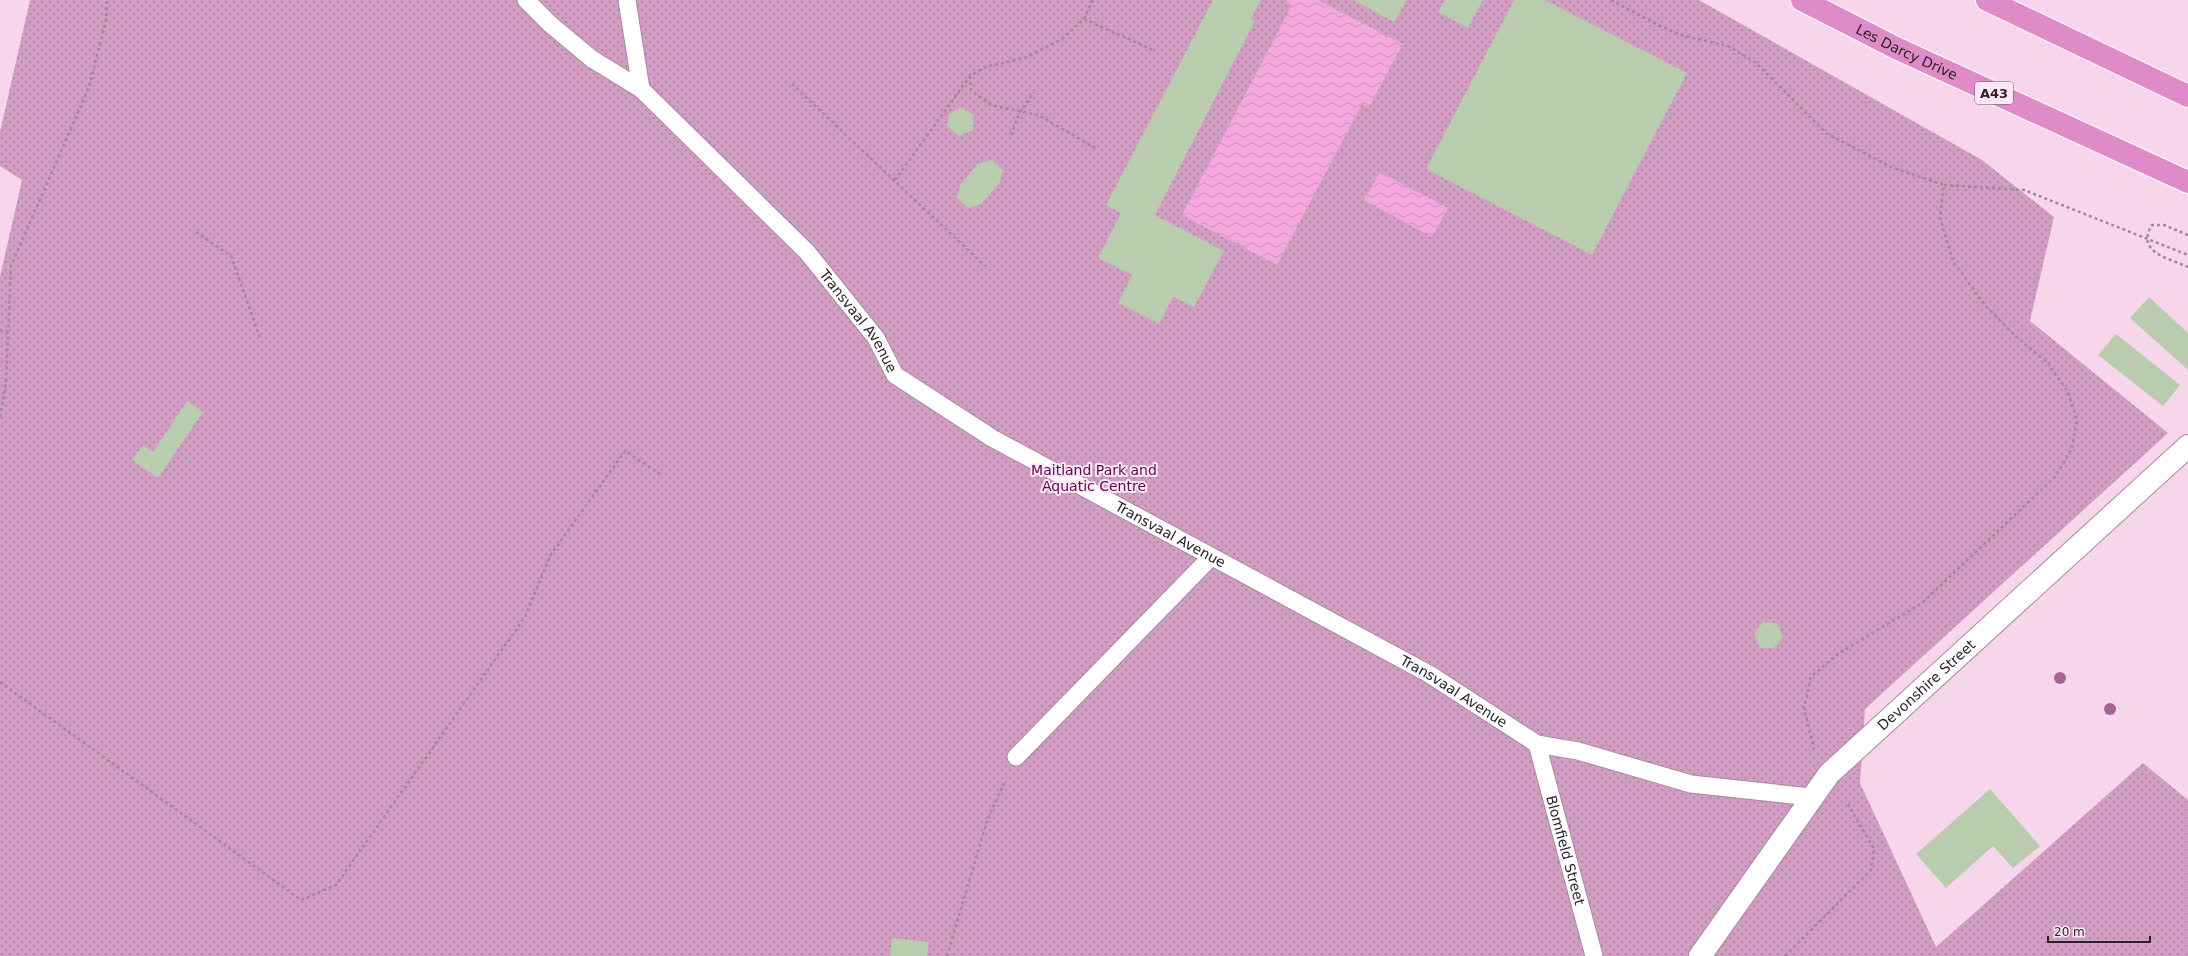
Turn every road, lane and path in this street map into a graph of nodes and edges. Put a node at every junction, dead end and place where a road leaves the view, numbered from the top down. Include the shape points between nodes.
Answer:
1 (107, 0) edge
2 (526, 0) edge
3 (627, 0) edge
4 (1093, 0) edge
5 (1611, 0) edge
6 (1802, 0) edge
7 (1987, 0) edge
8 (1084, 19) junction
9 (1153, 50) dead end
10 (970, 76) junction
11 (792, 84) dead end
12 (641, 89) junction
13 (1034, 92) dead end
14 (2188, 96) edge
15 (1020, 112) junction
16 (1011, 135) dead end
17 (1098, 150) dead end
18 (895, 180) junction
19 (2188, 182) edge
20 (1944, 185) junction
21 (196, 232) dead end
22 (2188, 235) edge
23 (2188, 255) edge
24 (985, 266) dead end
25 (2188, 267) edge
26 (0, 330) edge
27 (7, 331) junction
28 (260, 337) dead end
29 (0, 417) edge
30 (2188, 446) edge
31 (663, 476) dead end
32 (1211, 558) junction
33 (0, 682) edge
34 (1537, 744) junction
35 (1016, 757) joint
36 (1829, 774) junction
37 (1811, 797) junction
38 (947, 956) edge
39 (1594, 956) edge
40 (1700, 956) edge
41 (1784, 956) edge

1 - 27 path via 106,20 89,87 11,266
2 - 12 lane, Transvaal Avenue via 592,59
3 - 12 lane
4 - 8 path
5 - 20 path via 1681,35 1728,46 1755,62 1826,133 1891,167
6 - 19 highway, Les Darcy Drive / A43 via 1896,48
7 - 14 highway
8 - 9 path
8 - 10 path via 1062,40 1025,58 986,67
10 - 15 path via 971,90 991,105
10 - 18 path
11 - 18 path
12 - 32 lane, Transvaal Avenue via 807,252 876,338 895,375 992,438
13 - 15 path
15 - 16 path
15 - 17 path via 1038,115
18 - 24 path
20 - 23 path via 2024,190
20 - 36 path via 1940,217 1953,261 1984,304 2015,336 2048,364 2068,392 2077,420 2072,448 2055,476 1922,603 1838,654 1811,677 1804,708 1813,747
21 - 28 path via 231,256
22 - 25 path, bridge via 2164,225 2152,225 2146,234 2146,243 2152,251
26 - 27 path
27 - 29 path via 6,382
30 - 36 street, Devonshire Street
31 - 33 path via 625,451 550,556 525,617 336,885 301,900
32 - 34 lane, Transvaal Avenue via 1429,674
32 - 35 lane
34 - 37 lane, Transvaal Avenue via 1578,751 1691,784
34 - 39 lane, Blomfield Street
35 - 38 path via 987,822
36 - 37 street, Devonshire Street
36 - 41 path via 1874,849 1871,870
37 - 40 street, Devonshire Street

